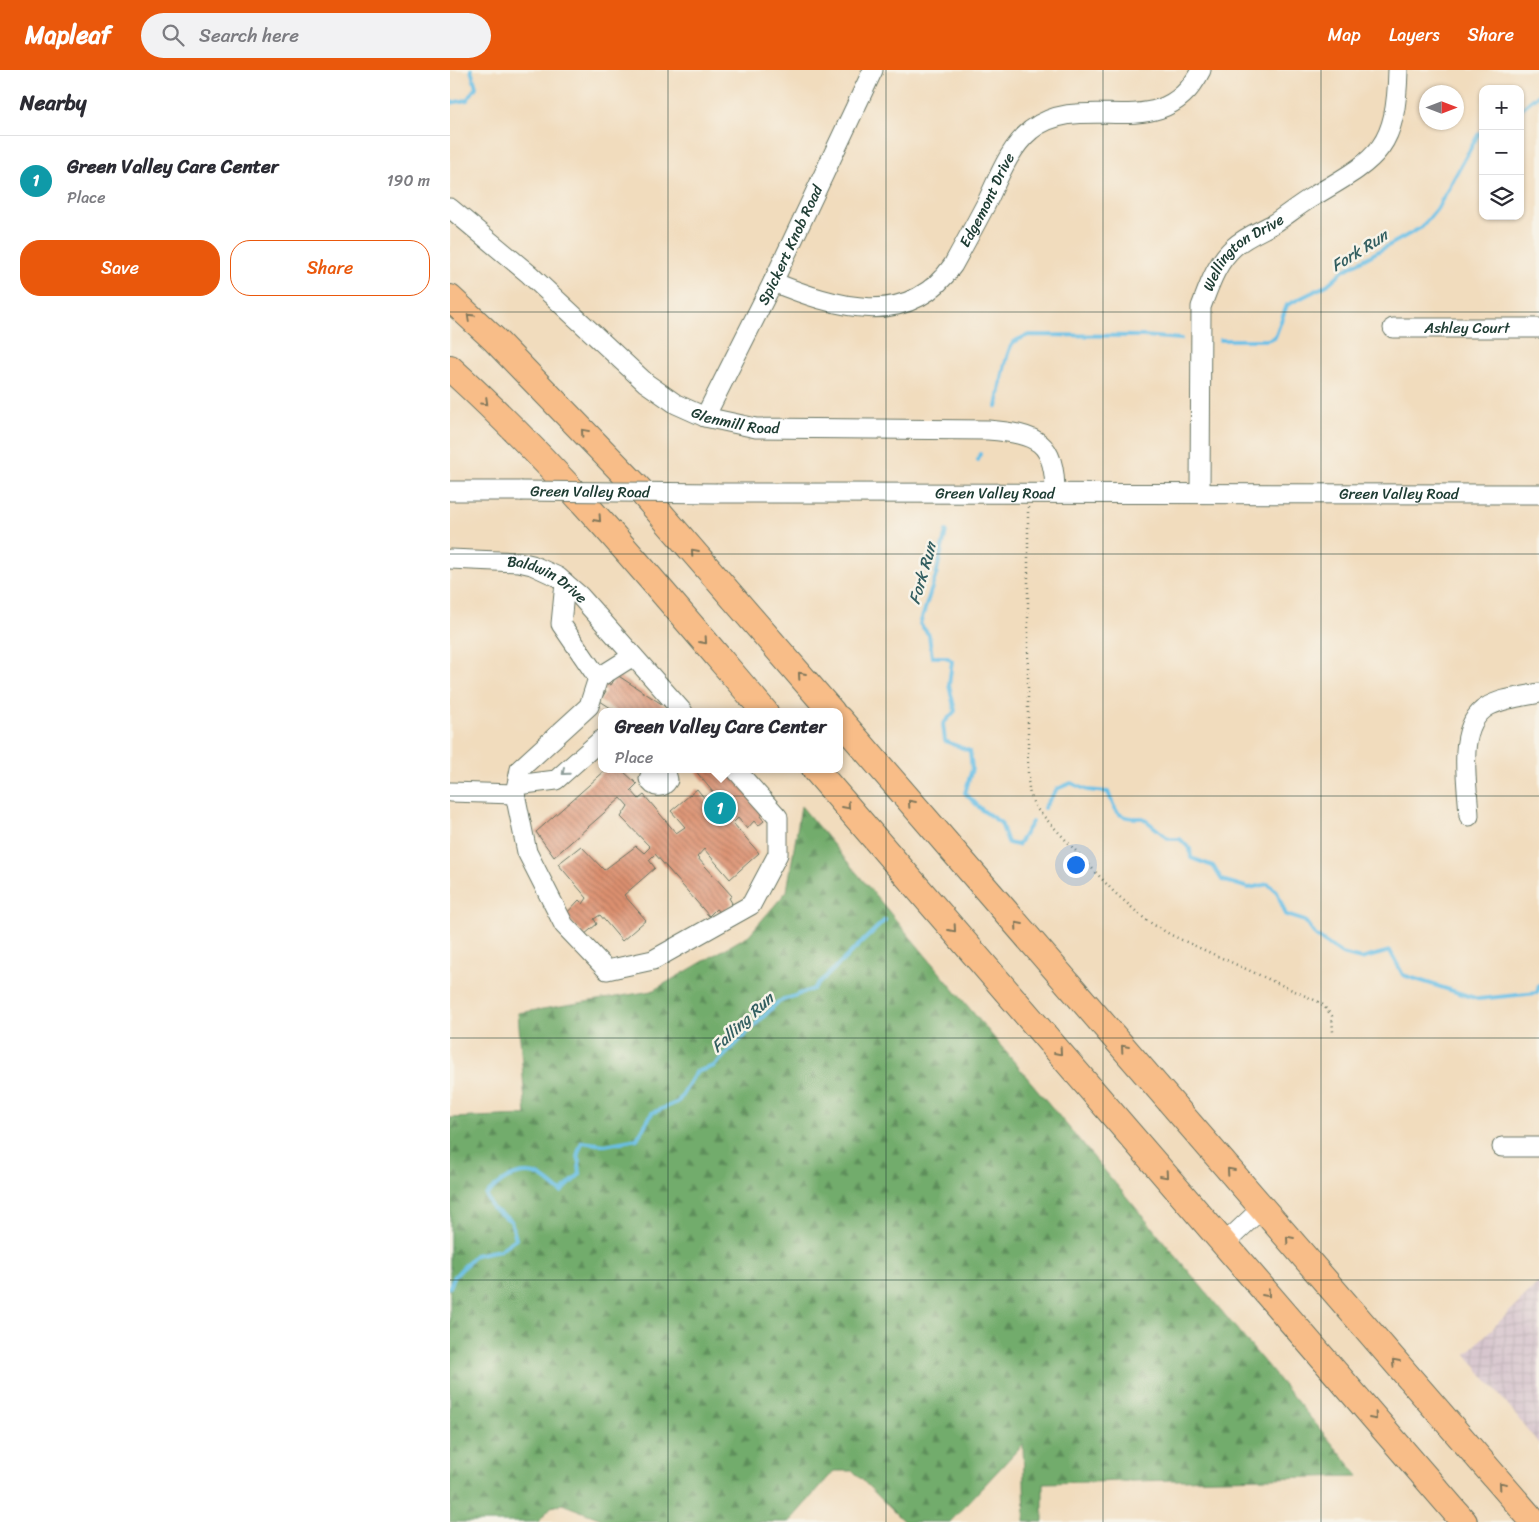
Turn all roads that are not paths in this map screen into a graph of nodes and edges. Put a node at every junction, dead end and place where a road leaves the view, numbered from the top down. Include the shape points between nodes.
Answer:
1 (873, 70) edge
2 (1201, 70) edge
3 (1398, 70) edge
4 (450, 208) edge
5 (774, 282) junction
6 (450, 298) edge
7 (1394, 328) dead end
8 (1539, 328) edge
9 (450, 368) edge
10 (705, 417) junction
11 (450, 491) edge
12 (1055, 493) junction
13 (1200, 493) junction
14 (1539, 494) edge
15 (450, 559) edge
16 (565, 583) junction
17 (628, 650) junction
18 (598, 678) junction
19 (1539, 693) edge
20 (596, 707) edge
21 (680, 708) edge
22 (762, 708) edge
23 (829, 708) edge
24 (843, 724) edge
25 (598, 743) edge
26 (651, 773) edge
27 (666, 773) edge
28 (739, 773) edge
29 (818, 773) edge
30 (516, 790) junction
31 (450, 792) edge
32 (1469, 816) dead end
33 (1502, 1147) dead end
34 (1539, 1147) edge
35 (1262, 1208) junction
36 (1224, 1244) junction
37 (1464, 1522) edge
38 (1534, 1522) edge

1 - 5 street, Spickert Knob Road
2 - 5 street, Edgemont Drive via 1182,97 1159,110 1133,114 1071,114 1057,117 1032,130 1006,162 945,278 923,296 897,305 854,306 815,299
3 - 13 street, Wellington Drive via 1395,115 1377,154 1354,172 1233,248 1210,281 1201,307
4 - 10 street, Glenmill Road via 529,274 646,383 676,404
5 - 10 street, Spickert Knob Road
23 -> 6 highway via 639,489
7 - 8 street, Ashley Court
9 -> 22 highway via 597,518
10 - 12 street, Glenmill Road via 756,428 988,430 1020,434 1044,446 1050,455 1055,469
11 - 12 street, Green Valley Road, bridge
12 - 13 street, Green Valley Road
13 - 14 street, Green Valley Road
15 - 16 street, Baldwin Drive via 519,562 545,570
16 - 17 street, Baldwin Drive
16 - 18 street via 561,624
17 - 18 street
17 - 21 street, Baldwin Drive
18 - 20 street
19 - 32 street via 1488,706 1471,723 1466,740
20 - 30 street via 589,706 520,769
35 -> 24 highway
25 -> 30 street via 556,780
26 - 27 street via 649,779 658,787 668,780
28 - 30 street via 778,817 778,854 751,905 653,960 607,970 564,925 526,852
29 -> 36 highway
30 - 31 street
33 - 34 street
35 - 36 street
38 -> 35 highway
36 -> 37 highway

